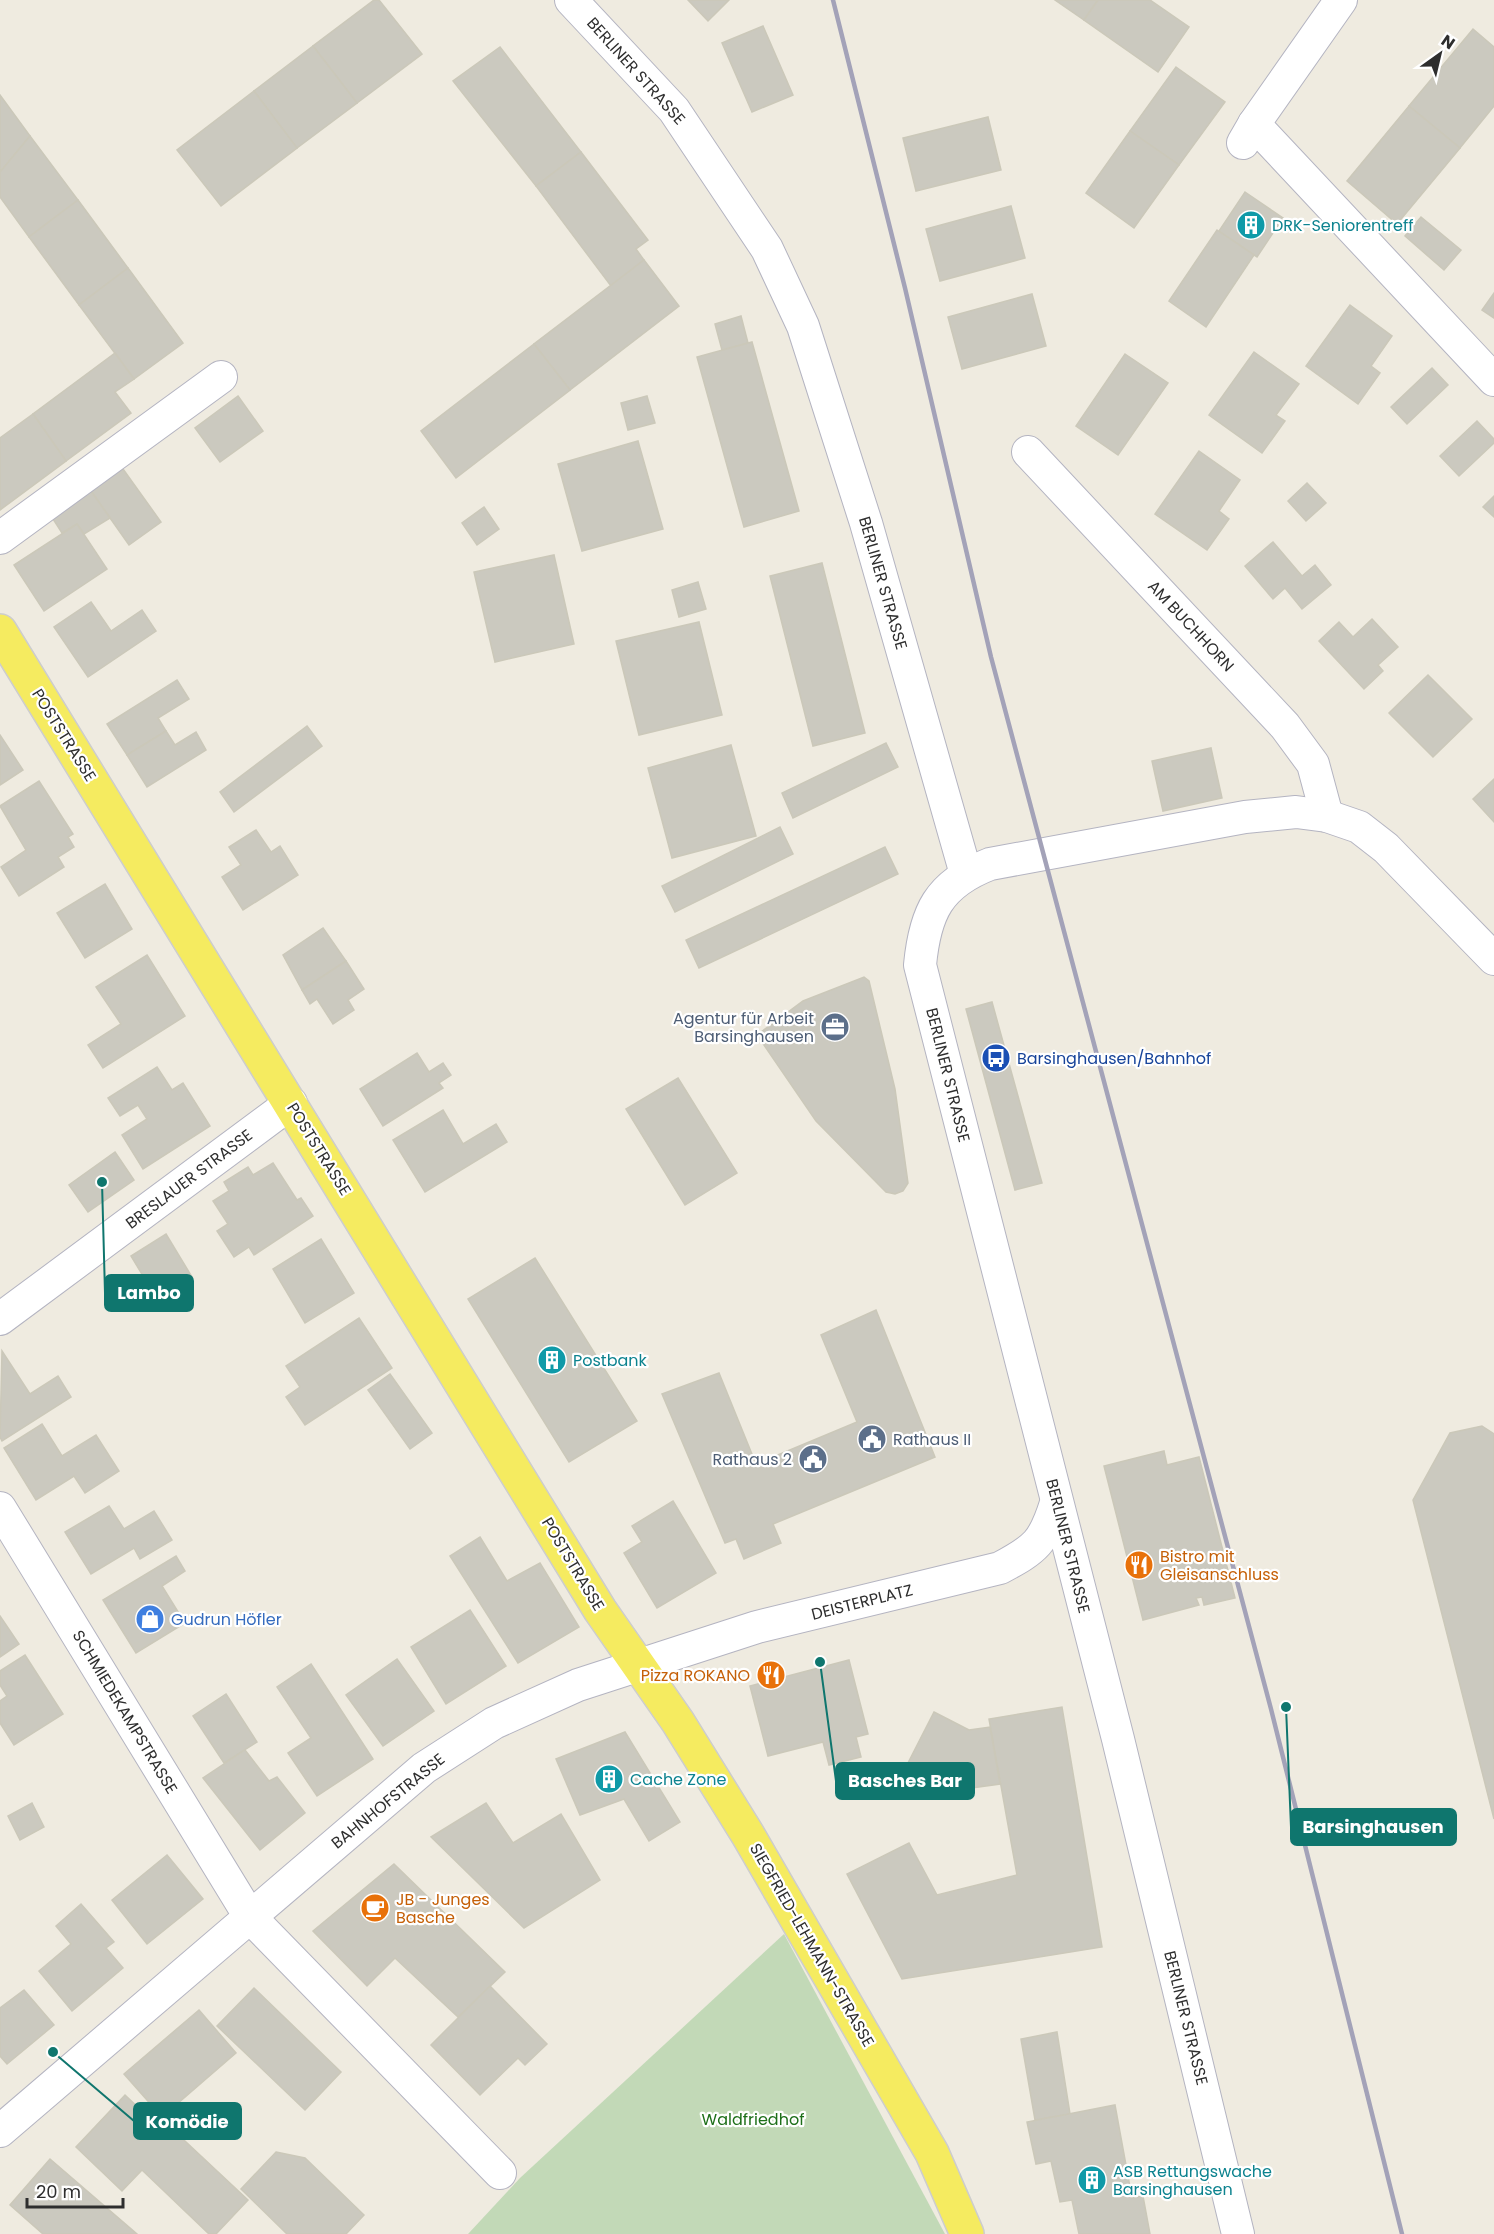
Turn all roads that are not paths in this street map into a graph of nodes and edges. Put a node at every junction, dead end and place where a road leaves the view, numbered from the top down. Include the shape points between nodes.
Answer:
1 (571, 0) edge
2 (1341, 0) edge
3 (221, 376) dead end
4 (1494, 380) edge
5 (1028, 452) dead end
6 (0, 538) edge
7 (0, 631) edge
8 (1327, 816) junction
9 (966, 874) junction
10 (1494, 959) edge
11 (291, 1103) junction
12 (0, 1319) edge
13 (1056, 1503) junction
14 (0, 1508) edge
15 (639, 1667) junction
16 (250, 1917) junction
17 (0, 2131) edge
18 (500, 2173) dead end
19 (967, 2234) edge
20 (1238, 2234) edge

1 - 9 street, BERLINER STRASSE via 674,110 767,249 803,326 866,523
2 - 4 street via 1248,134
3 - 6 street
5 - 8 street, AM BUCHHORN via 1285,726 1313,764
7 - 11 main road, POSTSTRASSE
8 - 9 street via 1296,813 1245,817 990,864
8 - 10 street via 1359,827 1386,848
9 - 13 street, BERLINER STRASSE via 940,898 924,930 920,965
11 - 12 street, BRESLAUER STRASSE
11 - 15 main road, POSTSTRASSE via 600,1610
13 - 15 street, DEISTERPLATZ via 1048,1528 1030,1552 1000,1568 757,1627
13 - 20 street, BERLINER STRASSE via 1121,1750
14 - 16 street, SCHMIEDEKAMPSTRASSE
15 - 16 street, BAHNHOFSTRASSE via 578,1685 495,1723 424,1768
15 - 19 main road, SIEGFRIED-LEHMANN-STRASSE via 748,1835 858,2022 932,2153
16 - 17 street, BAHNHOFSTRASSE
16 - 18 street

